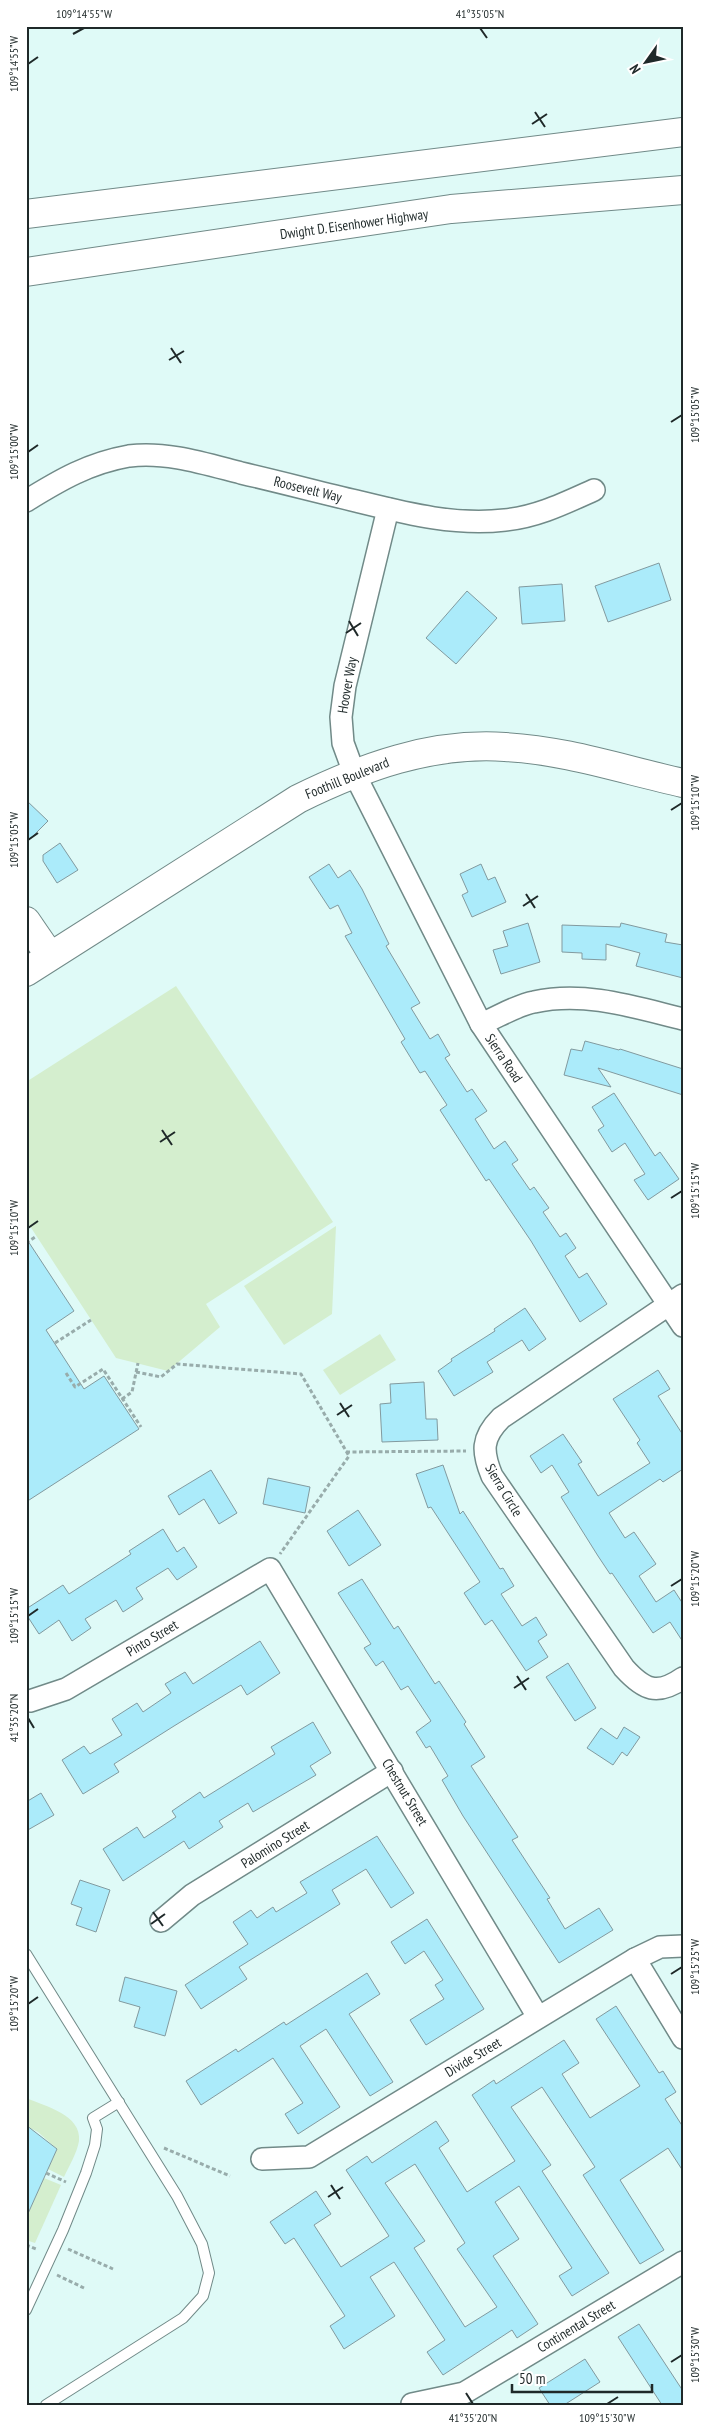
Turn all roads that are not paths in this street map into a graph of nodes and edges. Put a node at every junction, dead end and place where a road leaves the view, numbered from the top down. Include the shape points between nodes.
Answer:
1 (683, 132) edge
2 (683, 190) edge
3 (26, 214) edge
4 (26, 272) edge
5 (594, 490) dead end
6 (26, 501) edge
7 (388, 509) junction
8 (354, 773) junction
9 (683, 783) edge
10 (26, 921) edge
11 (50, 956) junction
12 (26, 972) edge
13 (683, 1019) edge
14 (481, 1024) junction
15 (676, 1300) edge
16 (683, 1326) edge
17 (270, 1569) joint
18 (683, 1678) edge
19 (30, 1701) dead end
20 (392, 1771) junction
21 (160, 1921) dead end
22 (683, 1946) edge
23 (26, 1954) edge
24 (636, 1959) junction
25 (538, 2017) junction
26 (683, 2038) edge
27 (119, 2102) junction
28 (262, 2159) dead end
29 (683, 2262) edge
30 (26, 2310) edge
31 (412, 2404) edge
32 (46, 2405) edge

1 - 3 main road
2 - 4 main road, Dwight D. Eisenhower Highway via 451,209
5 - 7 street, Roosevelt Way via 552,509 506,520 437,520
6 - 7 street, Roosevelt Way via 76,471 132,456 161,456 198,462
7 - 8 street, Hoover Way via 345,686 341,717 343,743
8 - 9 main road, Foothill Boulevard via 430,750 505,746 544,751
8 - 11 main road, Foothill Boulevard via 298,798
8 - 14 street, Sierra Road
10 - 11 main road
11 - 12 main road, Foothill Boulevard
13 - 14 street via 613,1002 570,998 533,1002
14 - 15 street, Sierra Road
15 - 16 street, Sierra Road
15 - 18 street, Sierra Circle via 501,1418 491,1428 485,1443 485,1460 492,1476 624,1668 650,1690 668,1688
17 - 19 street, Pinto Street via 66,1689
17 - 20 street, Chestnut Street
20 - 21 street, Palomino Street via 192,1895
20 - 25 street, Chestnut Street
22 - 24 street, Divide Street via 660,1947
23 - 27 lane
24 - 25 street, Divide Street
24 - 26 street
25 - 28 street, Divide Street via 310,2157
27 - 30 lane via 93,2118 97,2129 95,2145 86,2173
27 - 32 lane via 177,2196 202,2244 209,2273 203,2296 183,2318
29 - 31 street, Continental Street via 464,2393

